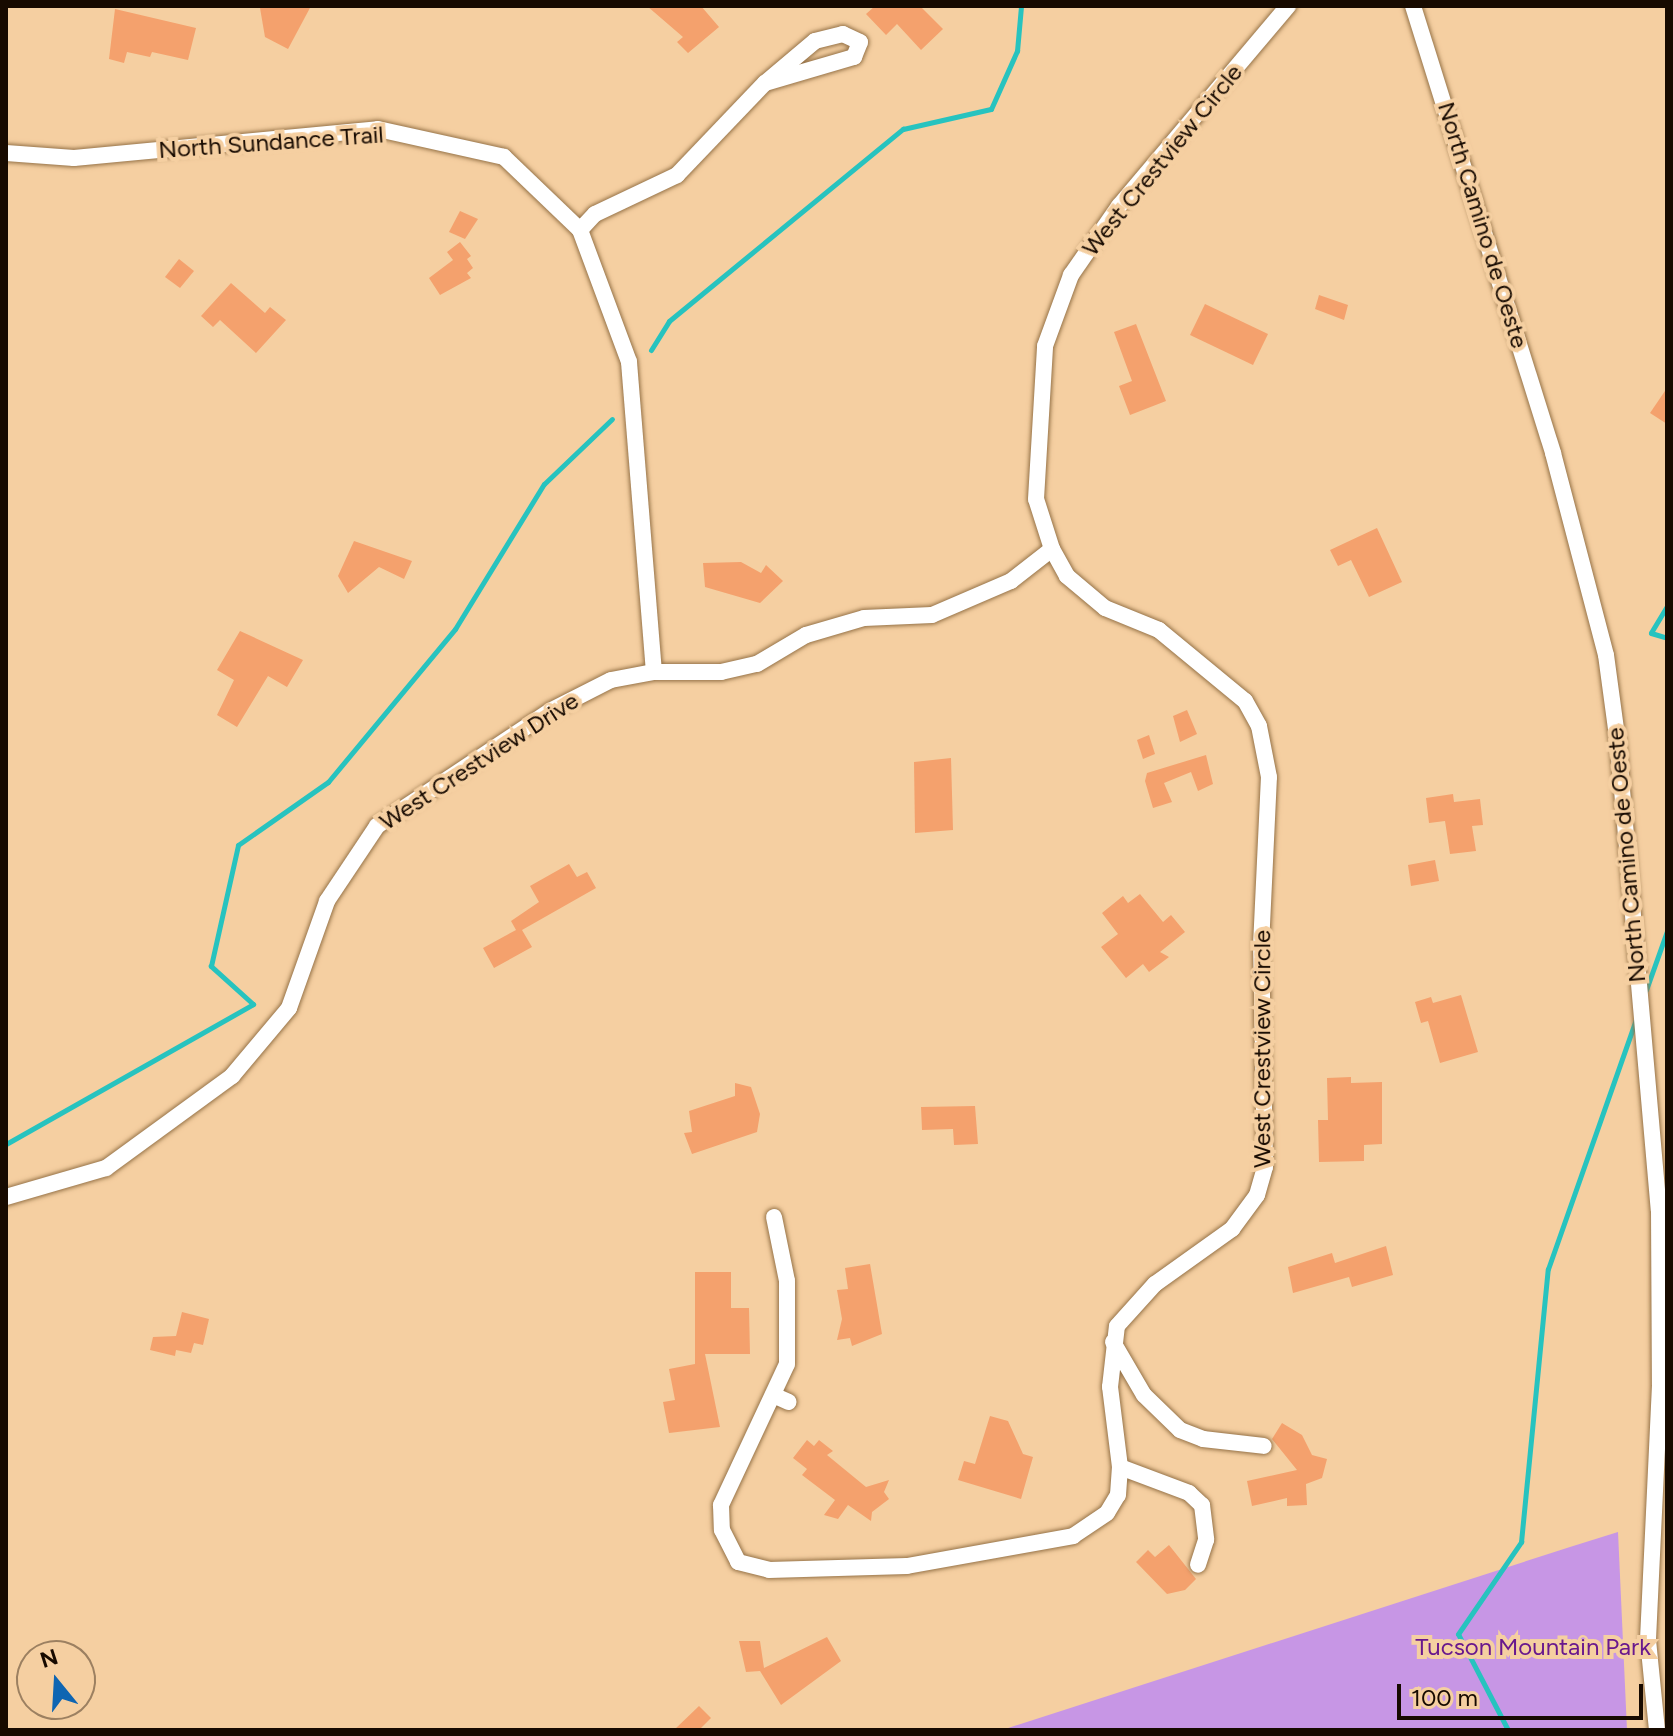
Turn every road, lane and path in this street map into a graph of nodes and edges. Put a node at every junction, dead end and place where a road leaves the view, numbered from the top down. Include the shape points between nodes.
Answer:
1 (1288, 6) edge
2 (1413, 6) edge
3 (765, 83) junction
4 (6, 153) edge
5 (580, 230) junction
6 (1052, 549) junction
7 (654, 672) junction
8 (1651, 1129) junction
9 (1667, 1156) edge
10 (6, 1197) edge
11 (1663, 1210) edge
12 (774, 1217) dead end
13 (1113, 1342) junction
14 (773, 1395) junction
15 (789, 1402) dead end
16 (1264, 1446) dead end
17 (1120, 1467) junction
18 (1198, 1565) dead end
19 (1657, 1730) edge

1 - 6 street, West Crestview Circle via 1119,206 1071,275 1045,346 1036,441 1036,499
2 - 8 street, North Camino de Oeste via 1512,316 1606,655
3 - 3 street via 854,57 860,42 843,34 815,41
3 - 5 street via 677,175 595,214
4 - 5 street, North Sundance Trail via 74,158 378,129 504,157
5 - 7 street, North Sundance Trail via 629,362
6 - 7 street, West Crestview Drive via 1011,581 932,615 864,618 806,635 757,664 721,672
6 - 13 street, West Crestview Circle via 1067,576 1105,608 1159,630 1245,701 1259,726 1269,777 1261,946 1265,1167 1257,1195 1232,1229 1130,1307
7 - 10 street, West Crestview Drive via 583,692 377,826 327,901 289,1008 257,1052 106,1168
8 - 9 street
8 - 11 street, North Camino de Oeste
11 - 19 street, North Camino de Oeste via 1648,1625
12 - 14 street, West Crestview Circle via 791,1325 787,1364
13 - 16 street via 1144,1395 1180,1430 1203,1439
13 - 17 street, West Crestview Circle via 1110,1387
14 - 15 street
14 - 17 street, West Crestview Circle via 721,1505 728,1549 738,1562 753,1567 907,1566 1073,1536 1107,1513 1118,1495
17 - 18 street via 1174,1486 1202,1505 1206,1540

